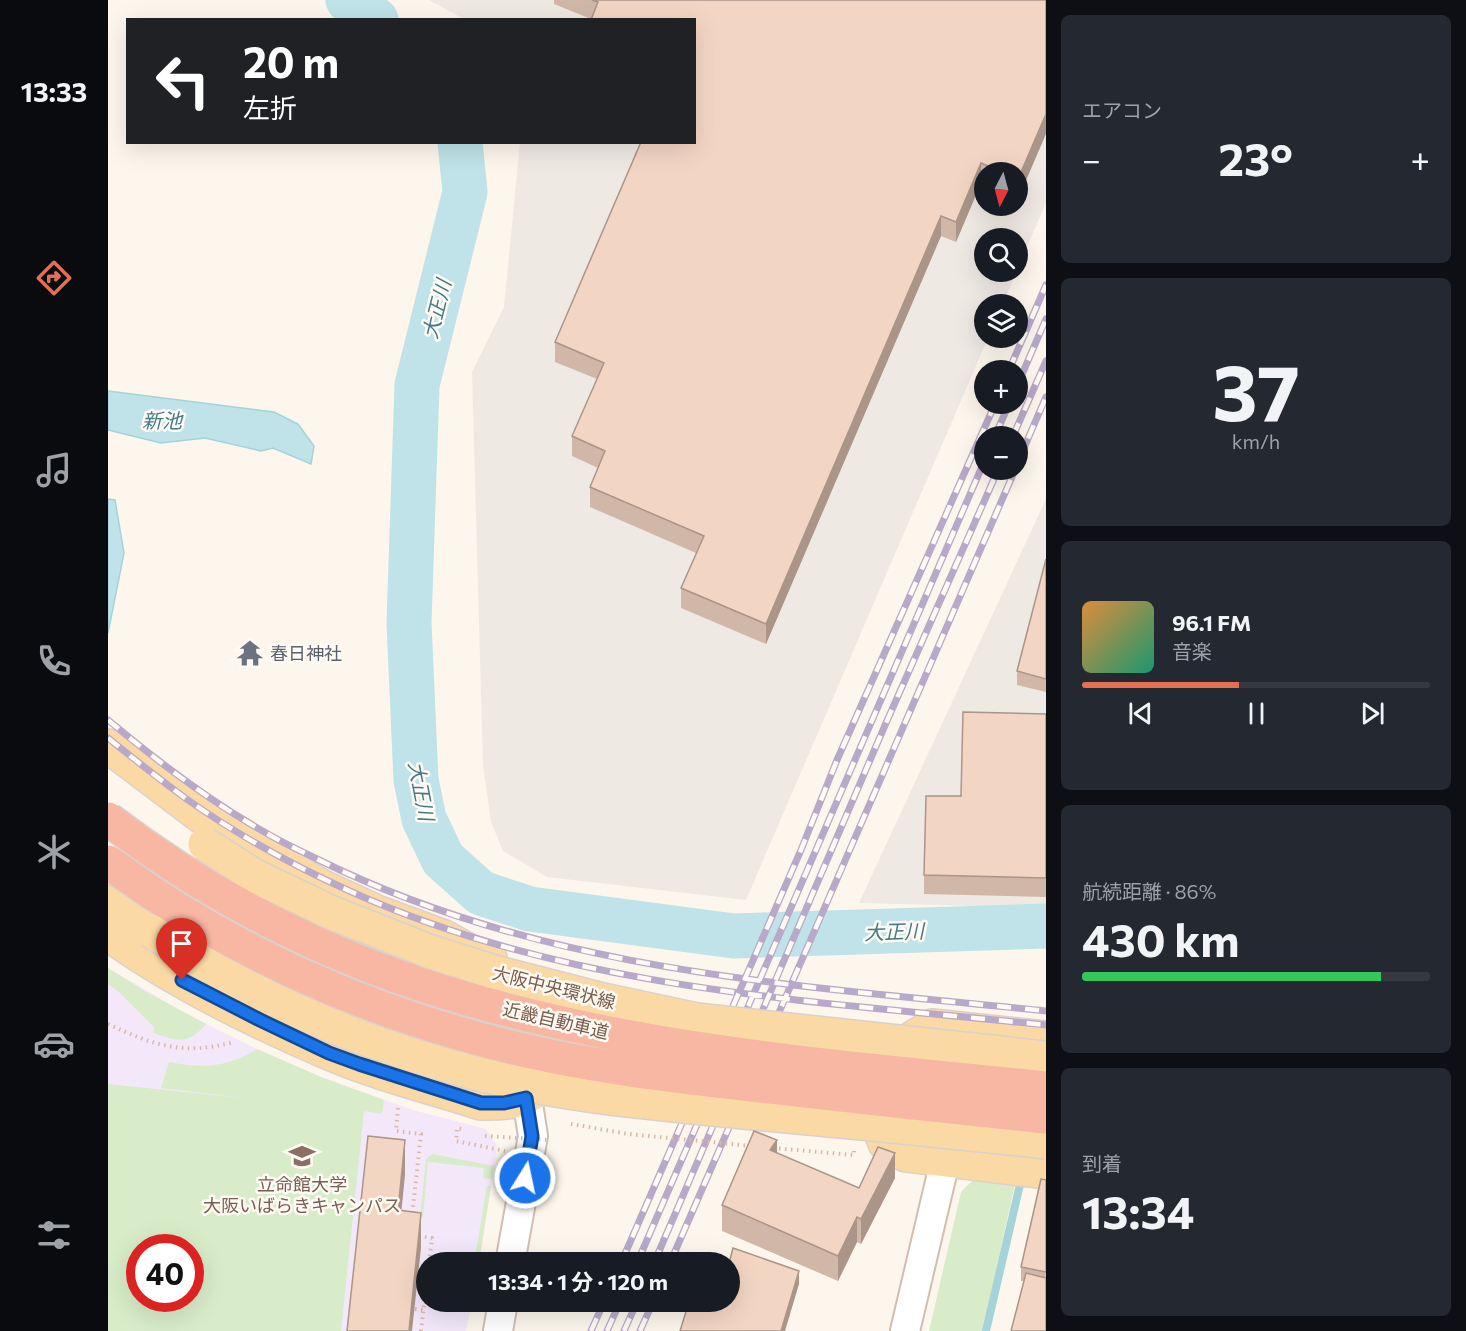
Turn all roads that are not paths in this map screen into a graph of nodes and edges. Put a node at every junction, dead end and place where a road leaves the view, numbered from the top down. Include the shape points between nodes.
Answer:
1 (108, 746) edge
2 (108, 775) edge
3 (108, 819) edge
4 (108, 862) edge
5 (108, 903) edge
6 (108, 934) edge
7 (1046, 1038) edge
8 (1046, 1058) edge
9 (1046, 1088) edge
10 (526, 1098) junction
11 (1046, 1117) edge
12 (1046, 1142) edge
13 (945, 1161) junction
14 (1046, 1172) edge
15 (512, 1252) edge
16 (501, 1312) edge
17 (498, 1331) edge
18 (905, 1331) edge

1 - 10 main road via 202,817 323,887 471,952 544,974 559,986 566,1000 564,1044 545,1083
2 - 8 main road, 大阪中央環状線, bridge via 253,875 330,912 495,972 697,1020
3 - 9 highway, 近畿自動車道, bridge via 215,891 283,928 437,990 529,1015 687,1048
4 - 11 highway, 近畿自動車道, bridge via 193,920 338,992 505,1046 591,1064 684,1077
5 - 12 main road, bridge via 262,994 357,1035 476,1074 624,1100
6 - 10 main road via 201,991 329,1053 481,1103
7 - 13 main road via 932,1026 897,1048 879,1075 875,1116 885,1143 906,1155
10 - 15 street via 532,1136
13 - 14 main road
13 - 18 street
16 - 17 street

